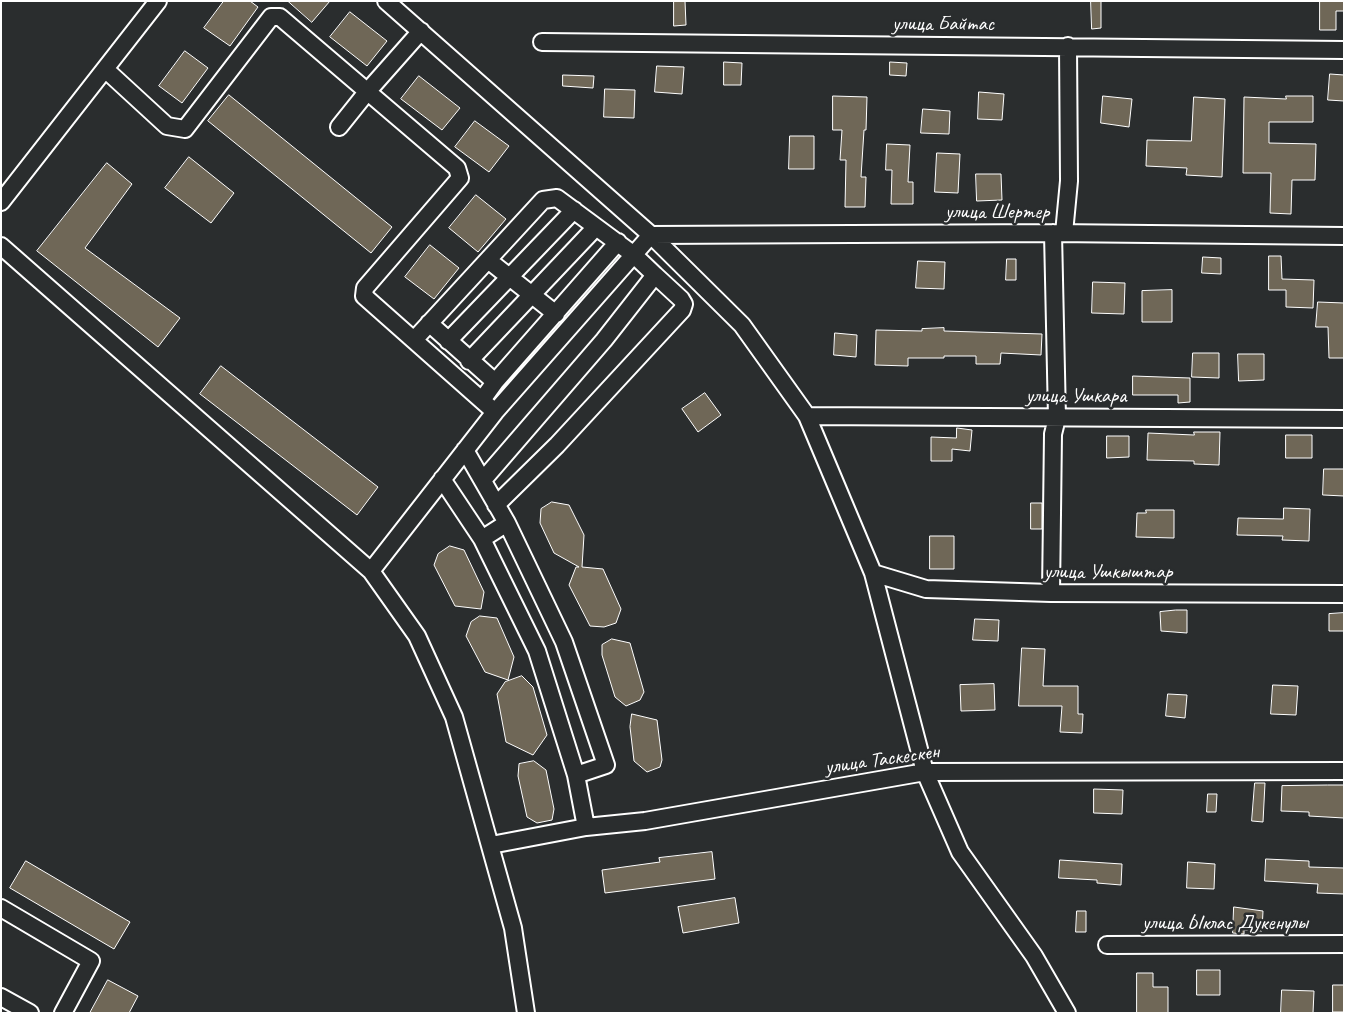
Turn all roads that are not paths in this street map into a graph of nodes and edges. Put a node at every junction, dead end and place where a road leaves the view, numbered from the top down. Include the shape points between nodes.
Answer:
1 (158, 1) edge
2 (386, 1) edge
3 (421, 31) junction
4 (542, 42) dead end
5 (1068, 46) junction
6 (1344, 50) edge
7 (104, 70) junction
8 (367, 92) junction
9 (339, 127) dead end
10 (1, 202) edge
11 (574, 210) junction
12 (596, 227) junction
13 (1059, 233) junction
14 (651, 235) junction
15 (1344, 236) edge
16 (618, 242) junction
17 (1, 246) edge
18 (634, 254) junction
19 (488, 260) junction
20 (655, 275) junction
21 (511, 276) junction
22 (532, 295) junction
23 (556, 314) junction
24 (429, 323) junction
25 (414, 340) junction
26 (448, 341) junction
27 (469, 361) junction
28 (495, 382) junction
29 (482, 400) junction
30 (495, 412) junction
31 (808, 416) junction
32 (1056, 418) junction
33 (1344, 419) edge
34 (465, 450) junction
35 (442, 479) junction
36 (483, 480) junction
37 (496, 505) junction
38 (507, 523) junction
39 (482, 539) junction
40 (371, 572) junction
41 (873, 573) junction
42 (1051, 594) junction
43 (1344, 594) edge
44 (564, 642) junction
45 (537, 651) junction
46 (1344, 771) edge
47 (925, 772) junction
48 (576, 775) junction
49 (586, 827) junction
50 (491, 845) junction
51 (1, 908) edge
52 (1344, 944) edge
53 (1107, 945) dead end
54 (1, 996) edge
55 (30, 1013) edge
56 (63, 1013) edge
57 (526, 1013) edge
58 (1067, 1013) edge

1 - 7 street
2 - 3 street
3 - 8 street
3 - 14 street
4 - 5 street, улица Байтас
5 - 6 street, улица Байтас
5 - 13 street via 1069,181
7 - 8 street via 168,126 185,129 271,17 280,17
7 - 10 street
8 - 9 street
8 - 25 street via 457,168 460,178 365,288 364,296
11 - 12 street
11 - 19 street via 557,198 543,200
11 - 21 street
12 - 16 street
12 - 22 street
13 - 14 street, улица Шертер
13 - 15 street, улица Шертер
13 - 32 street
14 - 18 street
14 - 31 street via 742,325
16 - 18 street
16 - 23 street
17 - 40 street
18 - 20 street
18 - 30 street
19 - 21 street
19 - 24 street
20 - 36 street via 604,340
20 - 37 street via 681,299 684,304 682,310 557,445
21 - 22 street
21 - 26 street
22 - 23 street
22 - 27 street
23 - 28 street
24 - 25 street
24 - 26 street
25 - 29 street
26 - 27 street
27 - 28 street
28 - 29 street
29 - 30 street
30 - 34 street
31 - 32 street, улица Ушкара
31 - 41 street
32 - 33 street, улица Ушкара
32 - 42 street via 1052,434
34 - 35 street
34 - 36 street
35 - 39 street
35 - 40 street
36 - 37 street
37 - 38 street
38 - 39 street
38 - 44 street
39 - 45 street
40 - 50 street via 417,636 454,717
41 - 42 street, улица Ушкыштар via 926,589
41 - 47 street
42 - 43 street, улица Ушкыштар
44 - 45 street
44 - 48 street via 606,765
45 - 48 street
46 - 47 street, улица Таскескен
47 - 49 street, улица Таскескен via 645,821
47 - 58 street via 960,852 1034,956
48 - 49 street
49 - 50 street, улица Таскескен
50 - 57 street via 514,928
51 - 56 street via 91,961
52 - 53 street, улица Ыклас Дукенулы
54 - 55 street

